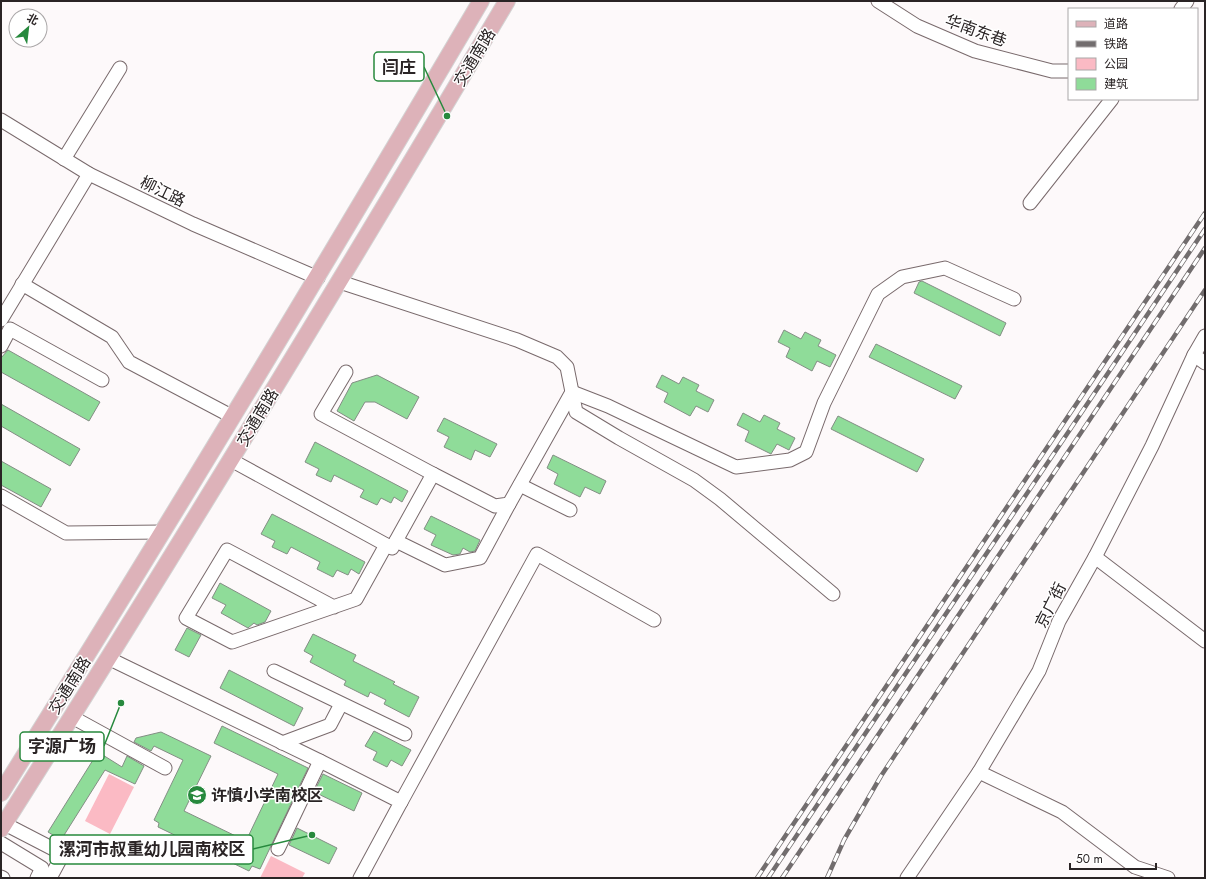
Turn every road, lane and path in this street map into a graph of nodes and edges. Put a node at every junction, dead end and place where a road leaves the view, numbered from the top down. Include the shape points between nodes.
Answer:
1 (482, 1) edge
2 (507, 1) edge
3 (878, 1) edge
4 (120, 68) dead end
5 (1068, 71) edge
6 (1111, 100) edge
7 (1, 120) edge
8 (64, 159) junction
9 (89, 174) junction
10 (1030, 203) dead end
11 (318, 278) junction
12 (340, 282) junction
13 (22, 284) junction
14 (1014, 299) dead end
15 (1, 320) edge
16 (1205, 336) edge
17 (1, 346) edge
18 (1194, 355) junction
19 (1205, 363) edge
20 (346, 372) dead end
21 (102, 380) dead end
22 (572, 392) junction
23 (233, 417) junction
24 (231, 460) junction
25 (433, 474) junction
26 (520, 485) junction
27 (1, 496) edge
28 (509, 504) junction
29 (570, 510) dead end
30 (163, 532) junction
31 (391, 543) junction
32 (1095, 557) junction
33 (833, 594) dead end
34 (334, 607) junction
35 (654, 620) dead end
36 (1205, 641) edge
37 (110, 658) junction
38 (274, 671) dead end
39 (340, 704) junction
40 (72, 717) junction
41 (44, 725) junction
42 (405, 734) dead end
43 (61, 736) junction
44 (282, 742) junction
45 (320, 761) junction
46 (165, 768) dead end
47 (979, 772) junction
48 (1, 793) edge
49 (401, 802) junction
50 (3, 827) edge
51 (1, 843) edge
52 (278, 849) dead end
53 (37, 878) edge
54 (50, 878) edge
55 (360, 878) edge
56 (907, 878) edge
57 (1168, 878) edge

1 - 11 main road, 交通南路
2 - 12 main road, 交通南路
3 - 5 street, 华南东巷 via 917,26 975,51 1052,71
4 - 8 street
6 - 10 street
7 - 8 street, 柳江路
8 - 9 street, 柳江路
9 - 11 street, 柳江路 via 200,227
9 - 13 street
11 - 12 main road
11 - 23 main road, 交通南路
12 - 22 street via 517,340 557,357 567,367
12 - 24 main road, 交通南路
13 - 15 street
13 - 23 street via 112,337 129,362
14 - 22 street via 945,268 902,277 878,294 824,403 806,452 790,460 736,468 608,406
16 - 18 street, 京广街
17 - 21 street via 10,329
18 - 19 street
18 - 32 street, 京广街 via 1152,446
20 - 25 street via 321,414
22 - 26 street
22 - 33 street via 576,412 694,480 720,498
23 - 30 main road, 交通南路
24 - 31 street
24 - 37 main road, 交通南路
25 - 28 street via 495,506
25 - 31 street
26 - 28 street
26 - 29 street
27 - 30 street via 66,533
28 - 31 street via 480,558 445,565
30 - 41 main road, 交通南路
31 - 34 street via 356,599
32 - 36 street
32 - 47 street, 京广街 via 1059,621 1039,671
34 - 34 street via 232,642 186,618 227,550
35 - 49 street via 537,554
37 - 40 main road, 交通南路
37 - 44 street
38 - 39 street
39 - 42 street
39 - 44 street via 330,726
40 - 43 main road, 交通南路
40 - 46 street
41 - 43 main road
41 - 48 main road, 交通南路
43 - 50 main road, 交通南路
44 - 45 street
45 - 49 street
45 - 52 street
47 - 56 street, 京广街
47 - 57 street via 1062,812 1136,867
49 - 55 street
50 - 54 street via 63,854
51 - 53 street via 42,868

